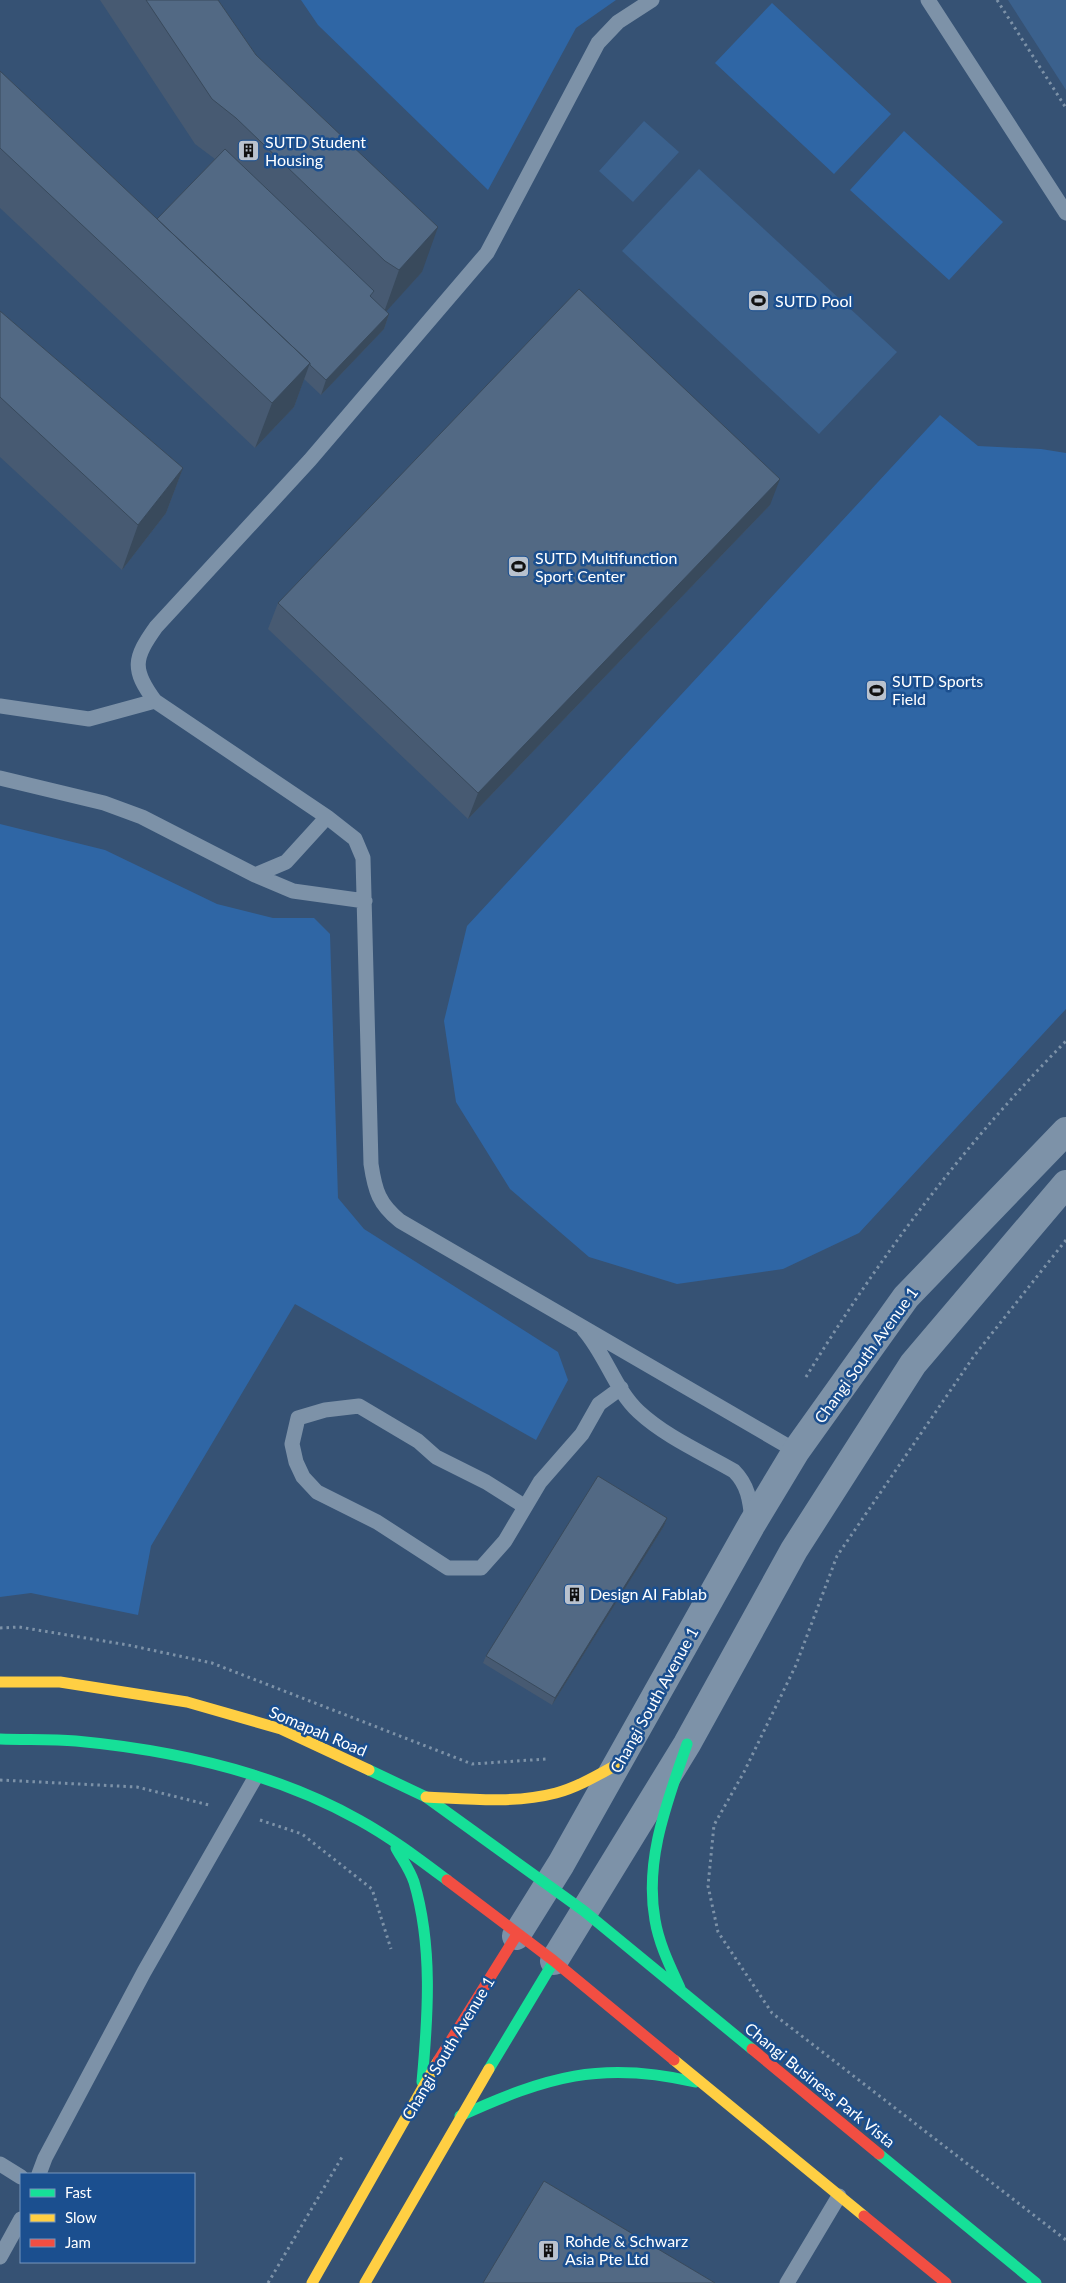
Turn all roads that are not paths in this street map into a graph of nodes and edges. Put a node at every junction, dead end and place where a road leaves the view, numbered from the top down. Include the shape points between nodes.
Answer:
1 (652, 0) edge
2 (928, 0) edge
3 (1066, 213) edge
4 (155, 701) junction
5 (0, 707) edge
6 (0, 778) edge
7 (328, 817) junction
8 (255, 875) junction
9 (365, 901) junction
10 (1066, 1130) edge
11 (1066, 1184) edge
12 (575, 1321) junction
13 (621, 1388) junction
14 (796, 1451) junction
15 (524, 1506) junction
16 (752, 1524) junction
17 (0, 1682) edge
18 (0, 1740) edge
19 (687, 1744) junction
20 (618, 1764) junction
21 (256, 1778) junction
22 (426, 1797) junction
23 (393, 1840) junction
24 (549, 1885) junction
25 (584, 1912) junction
26 (516, 1936) junction
27 (554, 1961) junction
28 (683, 1994) junction
29 (699, 2083) junction
30 (421, 2088) junction
31 (460, 2116) junction
32 (0, 2164) edge
33 (40, 2173) edge
34 (20, 2176) edge
35 (839, 2196) junction
36 (20, 2221) edge
37 (0, 2257) edge
38 (312, 2283) edge
39 (364, 2283) edge
40 (787, 2283) edge
41 (946, 2283) edge
42 (1036, 2283) edge

1 - 4 lane via 618,22 598,43 487,253 310,460 156,627 140,650 138,673
2 - 3 lane
4 - 5 lane via 89,719
4 - 7 lane
6 - 8 lane via 104,803 142,817
7 - 8 lane via 286,862
7 - 9 lane via 355,839 363,858
8 - 9 lane via 293,891
9 - 12 lane via 371,1164 375,1188 386,1210
10 - 14 street, Changi South Avenue 1 via 906,1297
11 - 19 street via 913,1364 794,1550
12 - 13 lane via 595,1343
12 - 14 lane
13 - 15 lane via 599,1404 582,1434 553,1464
13 - 16 lane via 638,1412 742,1479 750,1503
14 - 16 street, Changi South Avenue 1
15 - 15 lane via 504,1541 481,1568 448,1568 377,1522 317,1492 302,1477 296,1462 292,1444 298,1418 325,1410 359,1406 418,1441 436,1457
16 - 20 street, Changi South Avenue 1
17 - 22 main road, Somapah Road via 60,1682 188,1702 281,1729
18 - 21 main road via 74,1741 152,1752
19 - 25 street
19 - 28 main road via 661,1822 651,1871 652,1906 661,1946
20 - 22 main road via 572,1787 531,1797
20 - 24 street, Changi South Avenue 1
21 - 23 main road via 326,1802
21 - 33 lane via 144,1972 45,2158
22 - 24 main road, Somapah Road
23 - 26 main road
23 - 30 main road via 413,1880 423,1926 428,1999
24 - 25 main road, Somapah Road
24 - 26 street, Changi South Avenue 1
25 - 27 street
25 - 28 main road, Changi Business Park Vista
26 - 27 main road
26 - 30 main road, Changi South Avenue 1
27 - 29 main road
27 - 31 main road
28 - 42 main road, Changi Business Park Vista
29 - 31 main road via 628,2071 576,2074 513,2092
29 - 35 main road
30 - 38 main road, Changi South Avenue 1
31 - 39 main road
32 - 34 lane
35 - 40 lane
35 - 41 main road
36 - 37 lane

